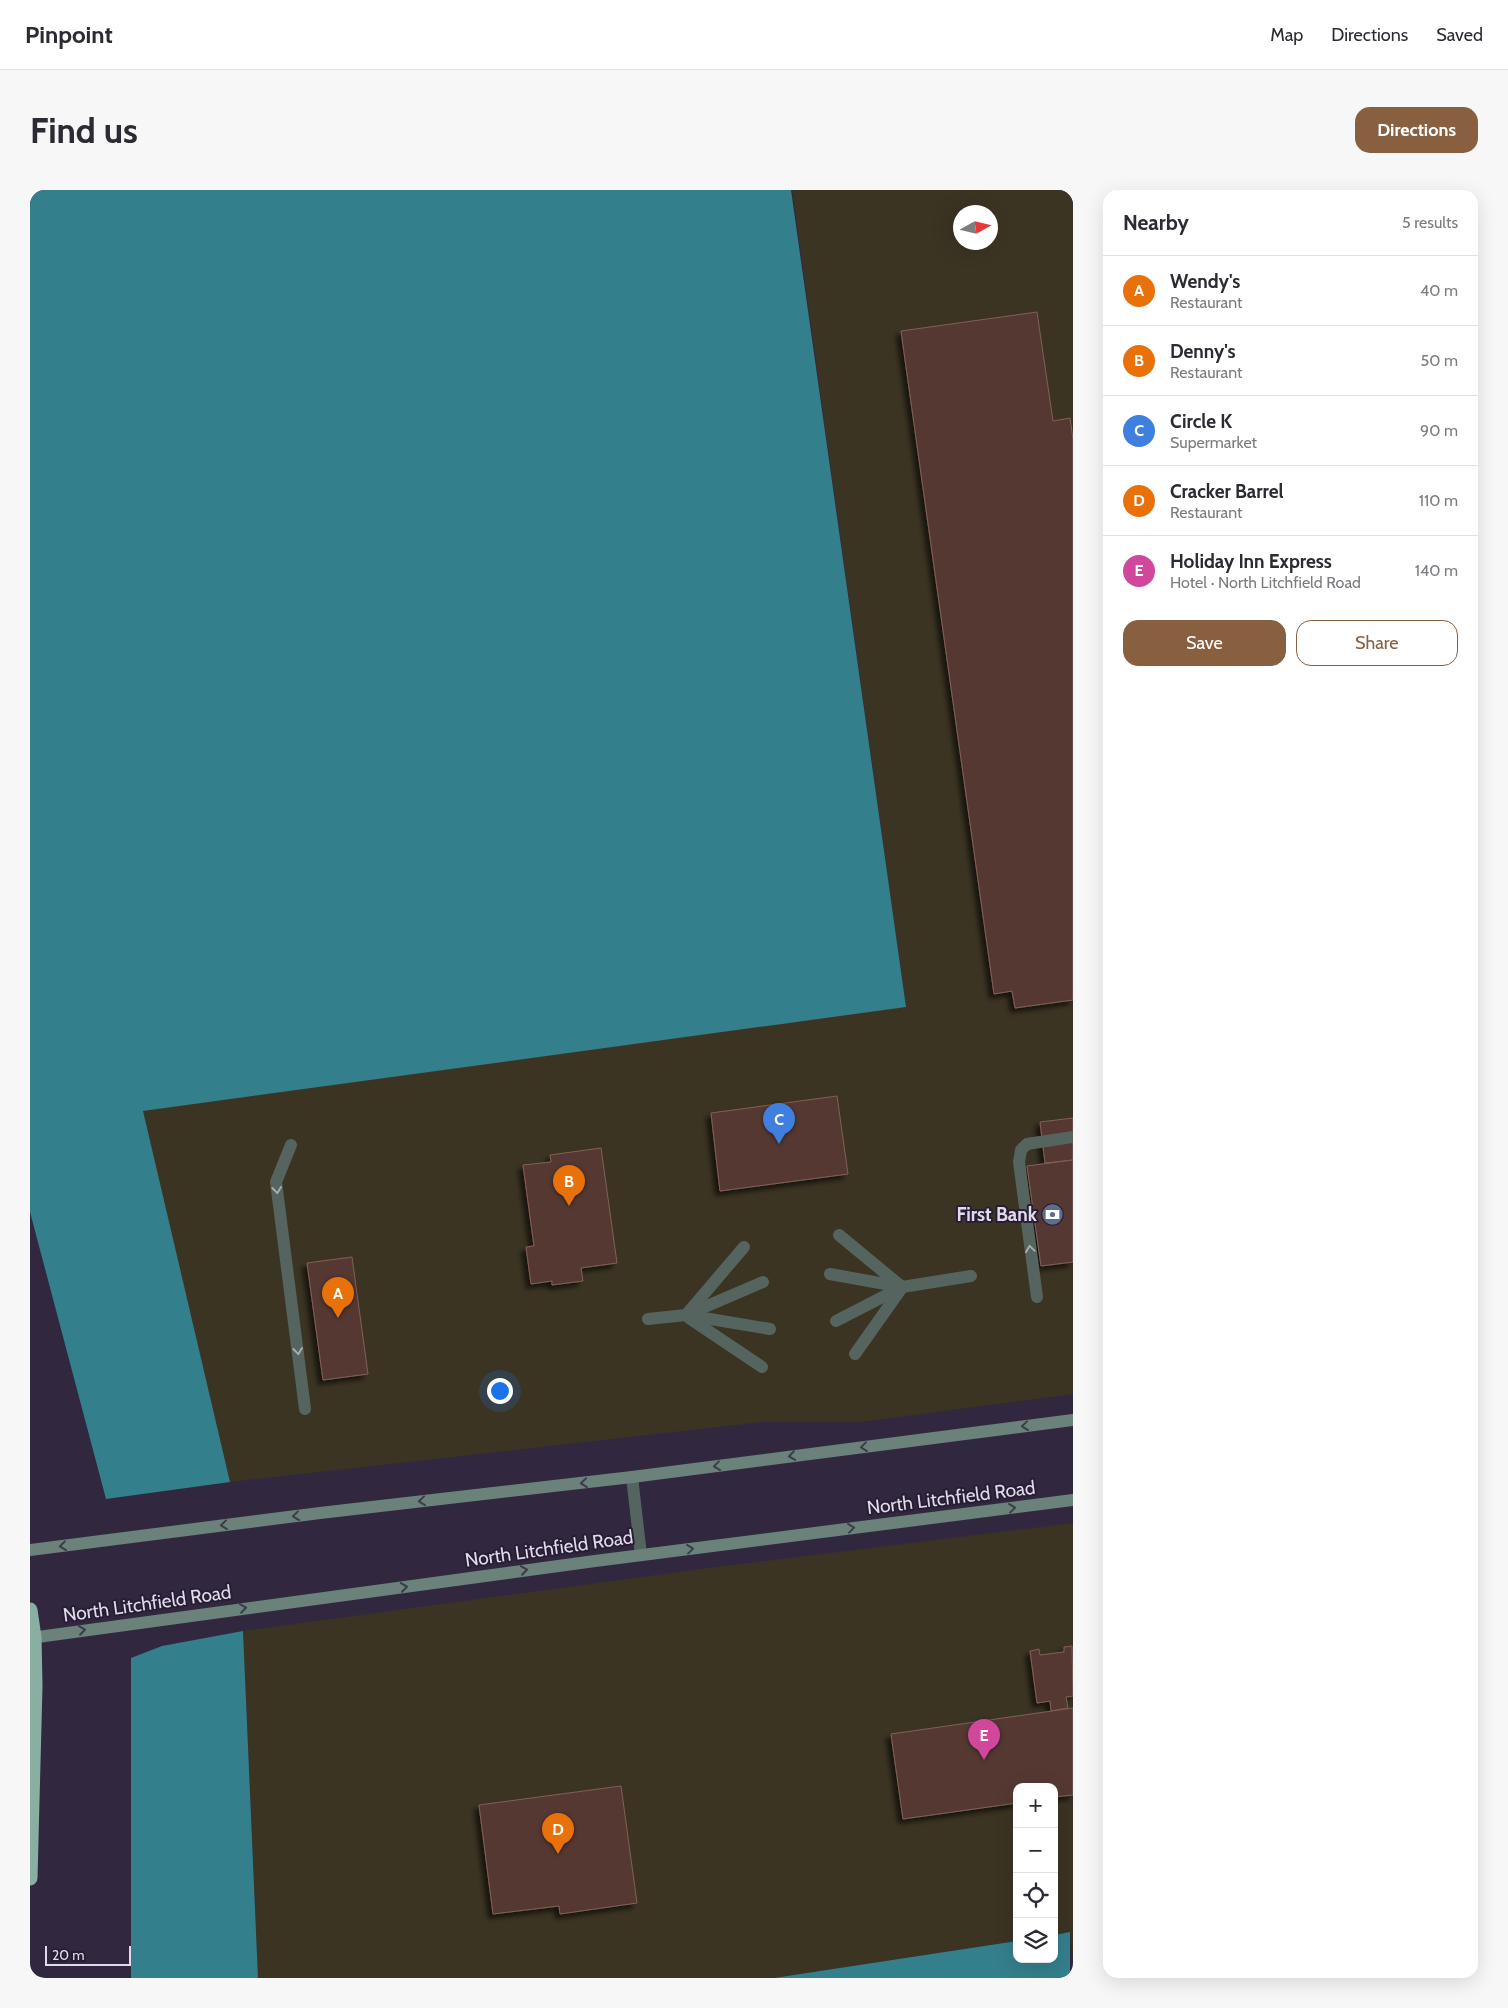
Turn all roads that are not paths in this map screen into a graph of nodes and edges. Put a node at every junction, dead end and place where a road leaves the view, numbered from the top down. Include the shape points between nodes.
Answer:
1 (1073, 1136) edge
2 (291, 1144) dead end
3 (839, 1235) dead end
4 (744, 1247) dead end
5 (830, 1274) dead end
6 (971, 1276) dead end
7 (763, 1282) dead end
8 (902, 1287) junction
9 (1037, 1297) dead end
10 (686, 1316) junction
11 (648, 1319) dead end
12 (836, 1321) dead end
13 (770, 1329) dead end
14 (855, 1354) dead end
15 (762, 1367) dead end
16 (305, 1409) dead end
17 (1073, 1420) edge
18 (632, 1478) junction
19 (1073, 1500) edge
20 (30, 1550) edge
21 (641, 1555) junction
22 (30, 1610) edge
23 (32, 1637) edge
24 (30, 1878) edge

9 -> 1 lane via 1019,1162 1021,1150 1027,1144
2 -> 16 lane via 276,1182
3 - 8 lane
4 - 10 lane
5 - 8 lane
6 - 8 lane
7 - 10 lane
8 - 12 lane
8 - 14 lane
10 - 11 lane
10 - 13 lane
10 - 15 lane
17 -> 18 main road
18 -> 20 main road
18 - 21 lane
21 -> 19 main road, North Litchfield Road
23 -> 21 main road, North Litchfield Road
22 - 23 highway
23 - 24 highway via 35,1686

